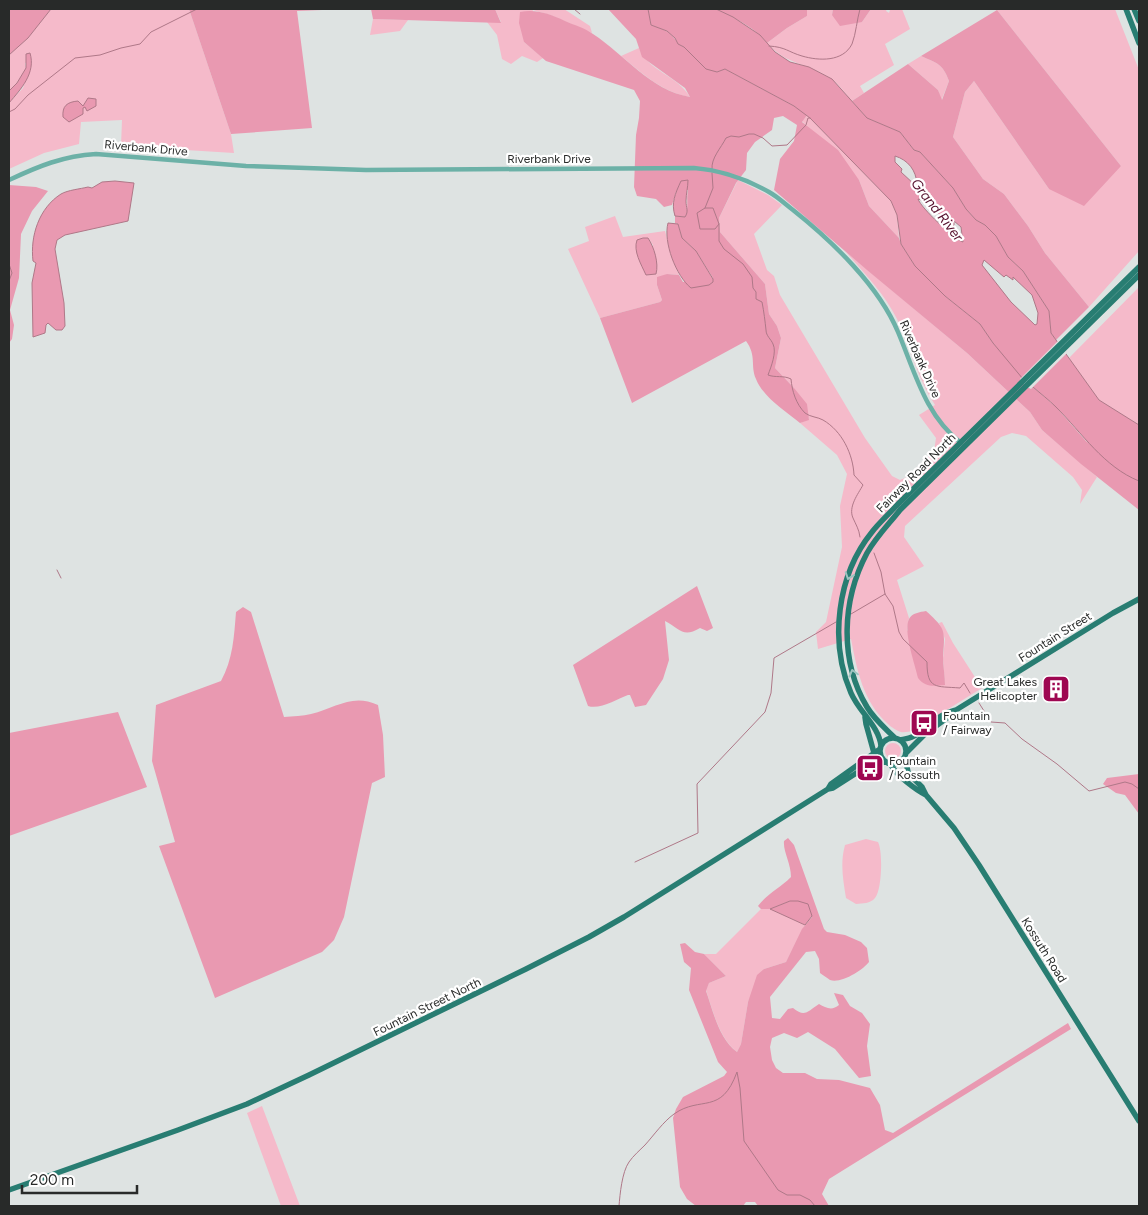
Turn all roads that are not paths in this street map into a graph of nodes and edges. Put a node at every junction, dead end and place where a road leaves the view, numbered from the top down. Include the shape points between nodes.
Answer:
1 (1126, 9) edge
2 (1134, 9) edge
3 (1139, 21) edge
4 (1139, 43) edge
5 (9, 180) edge
6 (1139, 267) edge
7 (1139, 275) edge
8 (1105, 306) junction
9 (1003, 406) junction
10 (961, 443) junction
11 (1139, 600) edge
12 (956, 710) junction
13 (865, 717) junction
14 (897, 739) junction
15 (880, 747) junction
16 (874, 752) junction
17 (905, 755) junction
18 (884, 762) junction
19 (891, 765) junction
20 (828, 789) junction
21 (926, 795) junction
22 (1139, 1121) edge
23 (9, 1190) edge

1 - 4 main road
2 - 3 main road
5 - 10 street, Riverbank Drive via 43,164 96,154 246,166 363,170 702,168 736,176 771,192 846,257 876,294 894,324 924,398
6 - 8 main road, Fairway Road North
7 - 8 main road, Fairway Road North
8 - 9 main road, Fairway Road North
9 - 10 main road, Fairway Road North
14 -> 9 main road, Fairway Road North via 867,708 851,668 847,620 854,583 868,551 900,510
10 -> 13 main road, Fairway Road North via 871,532 851,570 841,606 841,655 851,692
11 - 12 main road, Fountain Street
12 - 14 main road, Fountain Street via 949,711 912,737
12 - 17 main road, Fountain Street via 925,734
13 - 15 main road, Fairway Road North via 878,733
13 - 16 main road
14 - 15 main road via 886,740
14 - 17 main road via 906,748
15 - 16 main road, Fountain Street North
15 - 18 main road
16 - 20 main road, Fountain Street North
17 - 19 main road via 899,763
17 - 21 main road, Kossuth Road via 908,772
18 - 19 main road
18 - 20 main road, Fountain Street North via 872,764
19 - 21 main road, Kossuth Road
20 - 23 main road, Fountain Street North via 624,917 483,990 247,1104
21 - 22 main road, Kossuth Road via 979,865

